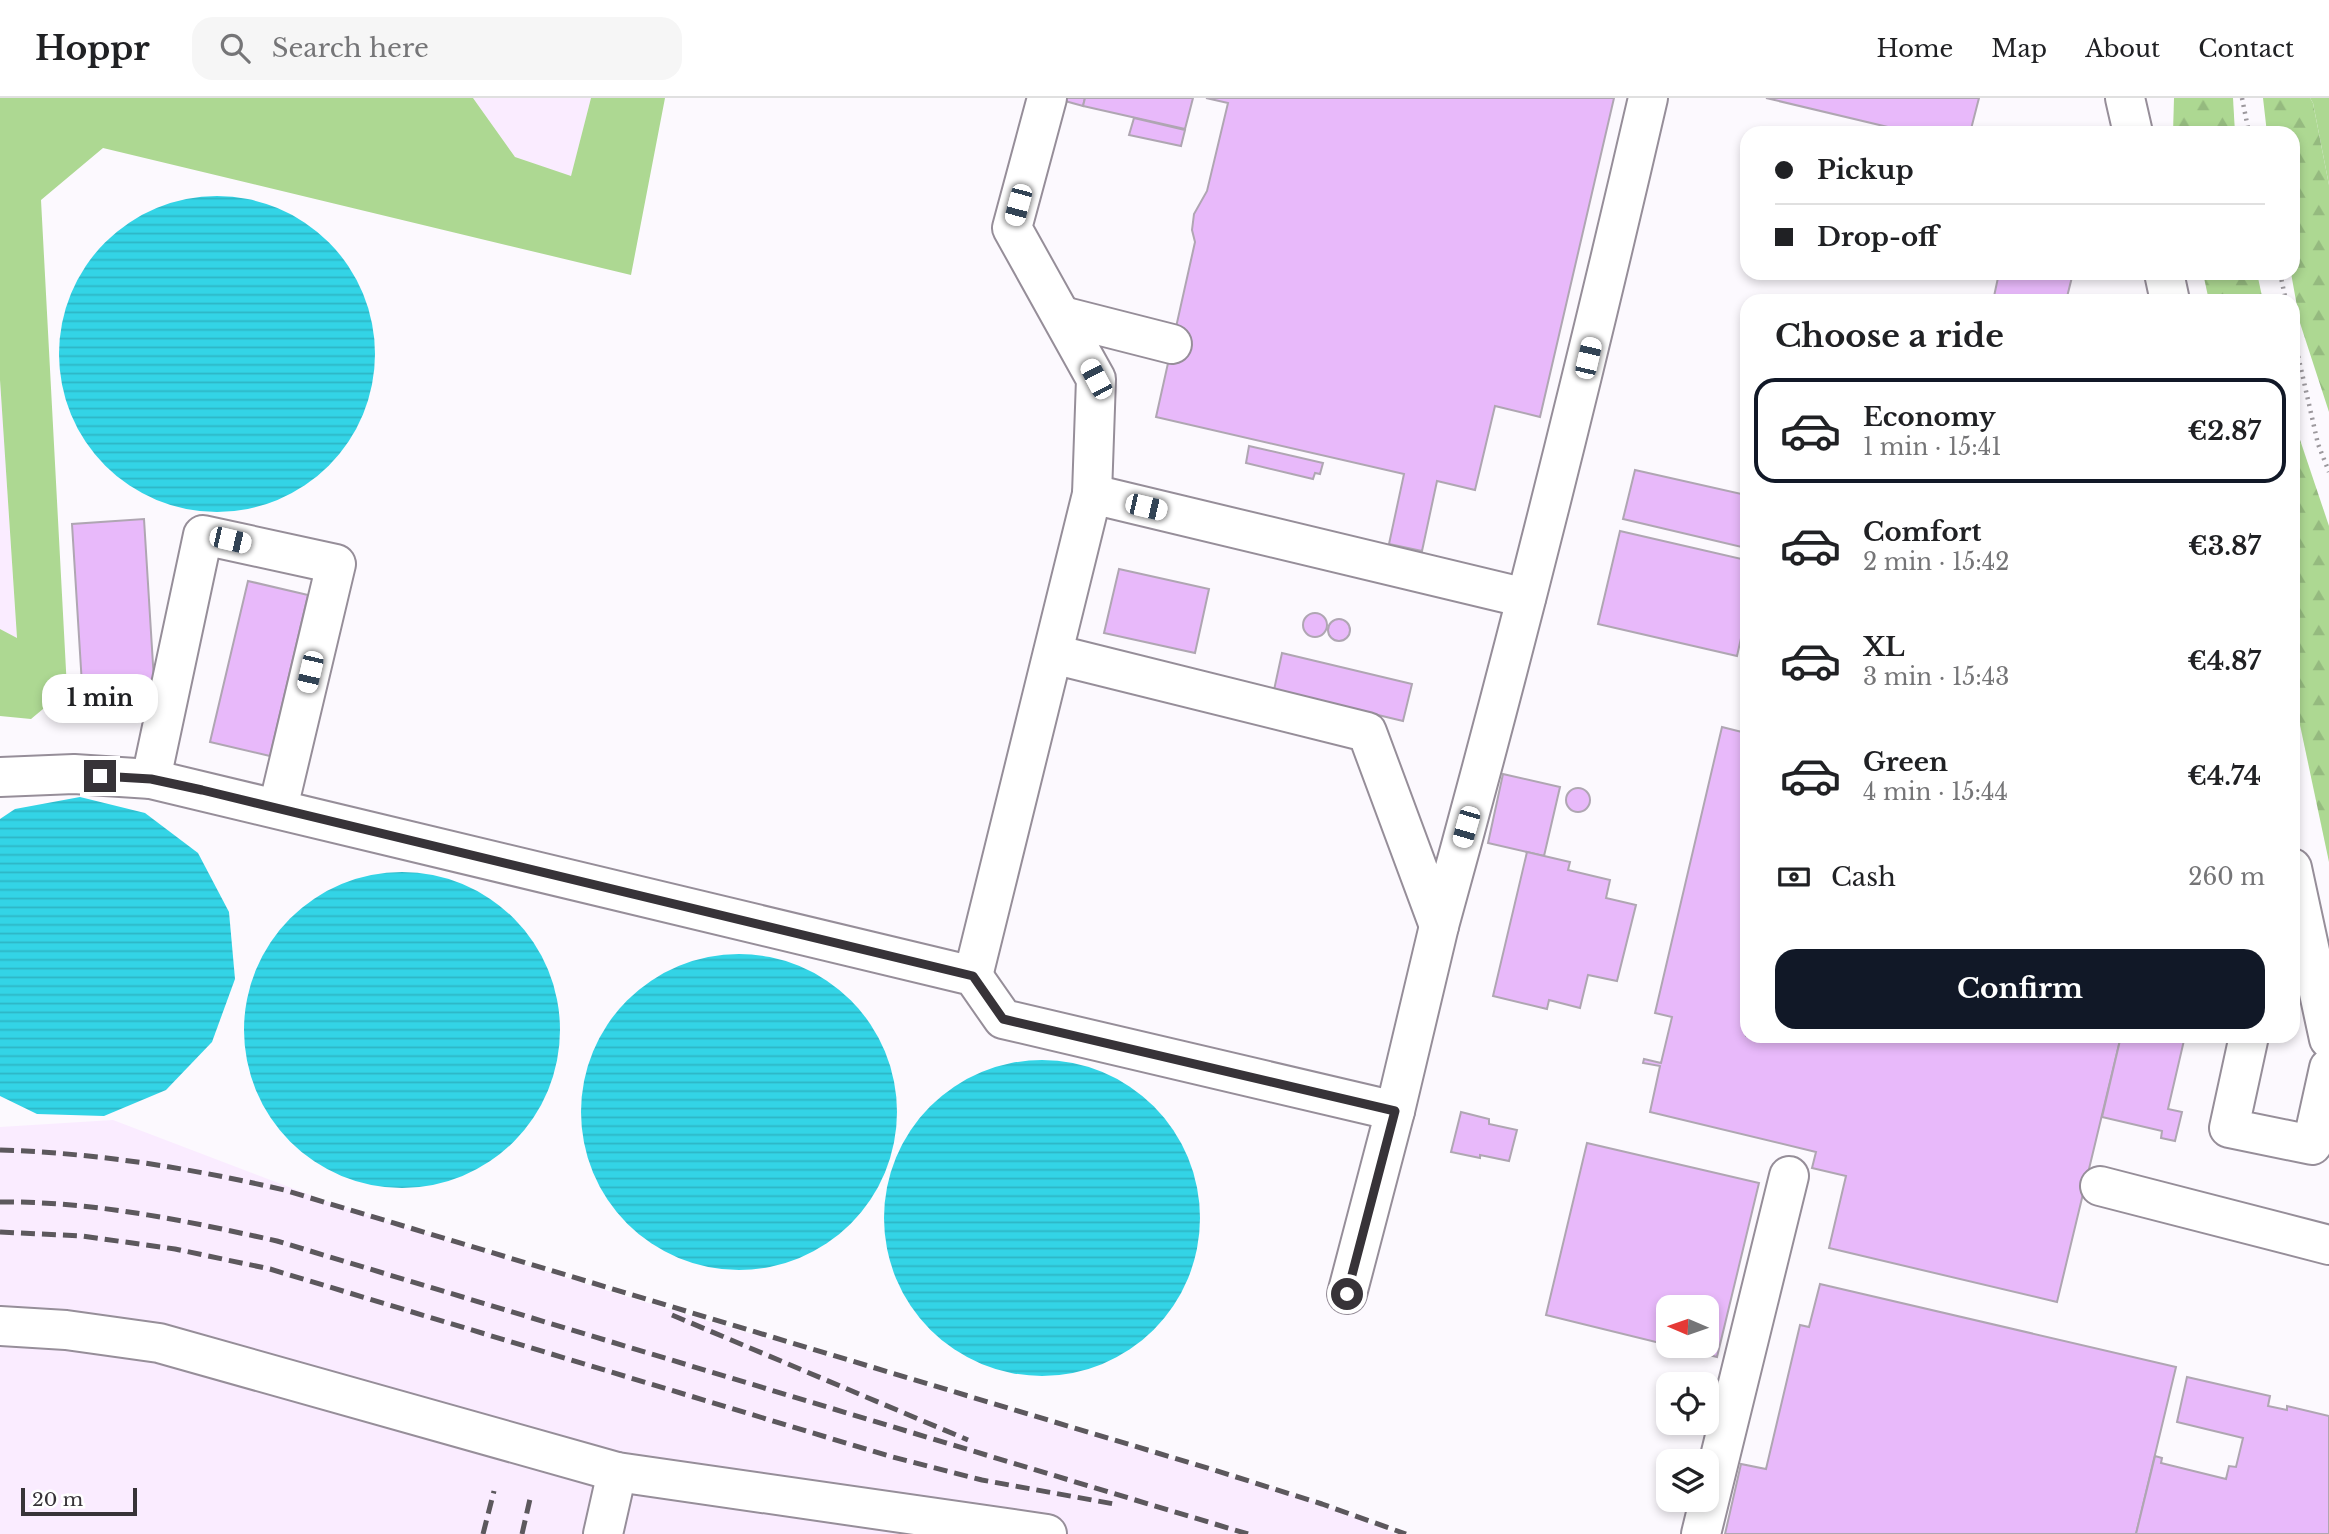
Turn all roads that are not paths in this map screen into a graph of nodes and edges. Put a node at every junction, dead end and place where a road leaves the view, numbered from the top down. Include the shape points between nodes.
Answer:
1 (1047, 98) edge
2 (1648, 98) edge
3 (2125, 98) edge
4 (2131, 126) edge
5 (1062, 316) junction
6 (1172, 344) dead end
7 (1092, 494) junction
8 (1526, 598) junction
9 (1053, 654) junction
10 (0, 777) edge
11 (151, 779) junction
12 (278, 808) junction
13 (2300, 905) edge
14 (1439, 926) junction
15 (973, 976) junction
16 (2329, 1039) edge
17 (2248, 1043) edge
18 (2329, 1068) edge
19 (1395, 1111) junction
20 (1789, 1176) dead end
21 (2100, 1186) dead end
22 (2329, 1245) edge
23 (1347, 1294) dead end
24 (0, 1326) edge
25 (617, 1472) junction
26 (603, 1534) edge
27 (1047, 1534) edge
28 (1701, 1534) edge

1 - 5 lane via 1012,228
2 - 8 lane
3 - 4 lane
5 - 6 lane
5 - 7 lane via 1096,379
7 - 8 lane
7 - 9 lane
8 - 14 lane
9 - 14 lane via 1367,732
9 - 15 lane
10 - 11 lane via 74,774
11 - 12 lane
11 - 12 lane via 203,535 336,564
12 - 15 lane
13 - 16 lane
14 - 19 lane
15 - 19 lane via 1003,1019
17 - 18 lane via 2230,1128 2312,1145
19 - 23 lane
20 - 28 lane
21 - 22 lane
24 - 25 lane via 159,1343
25 - 26 lane
25 - 27 lane

